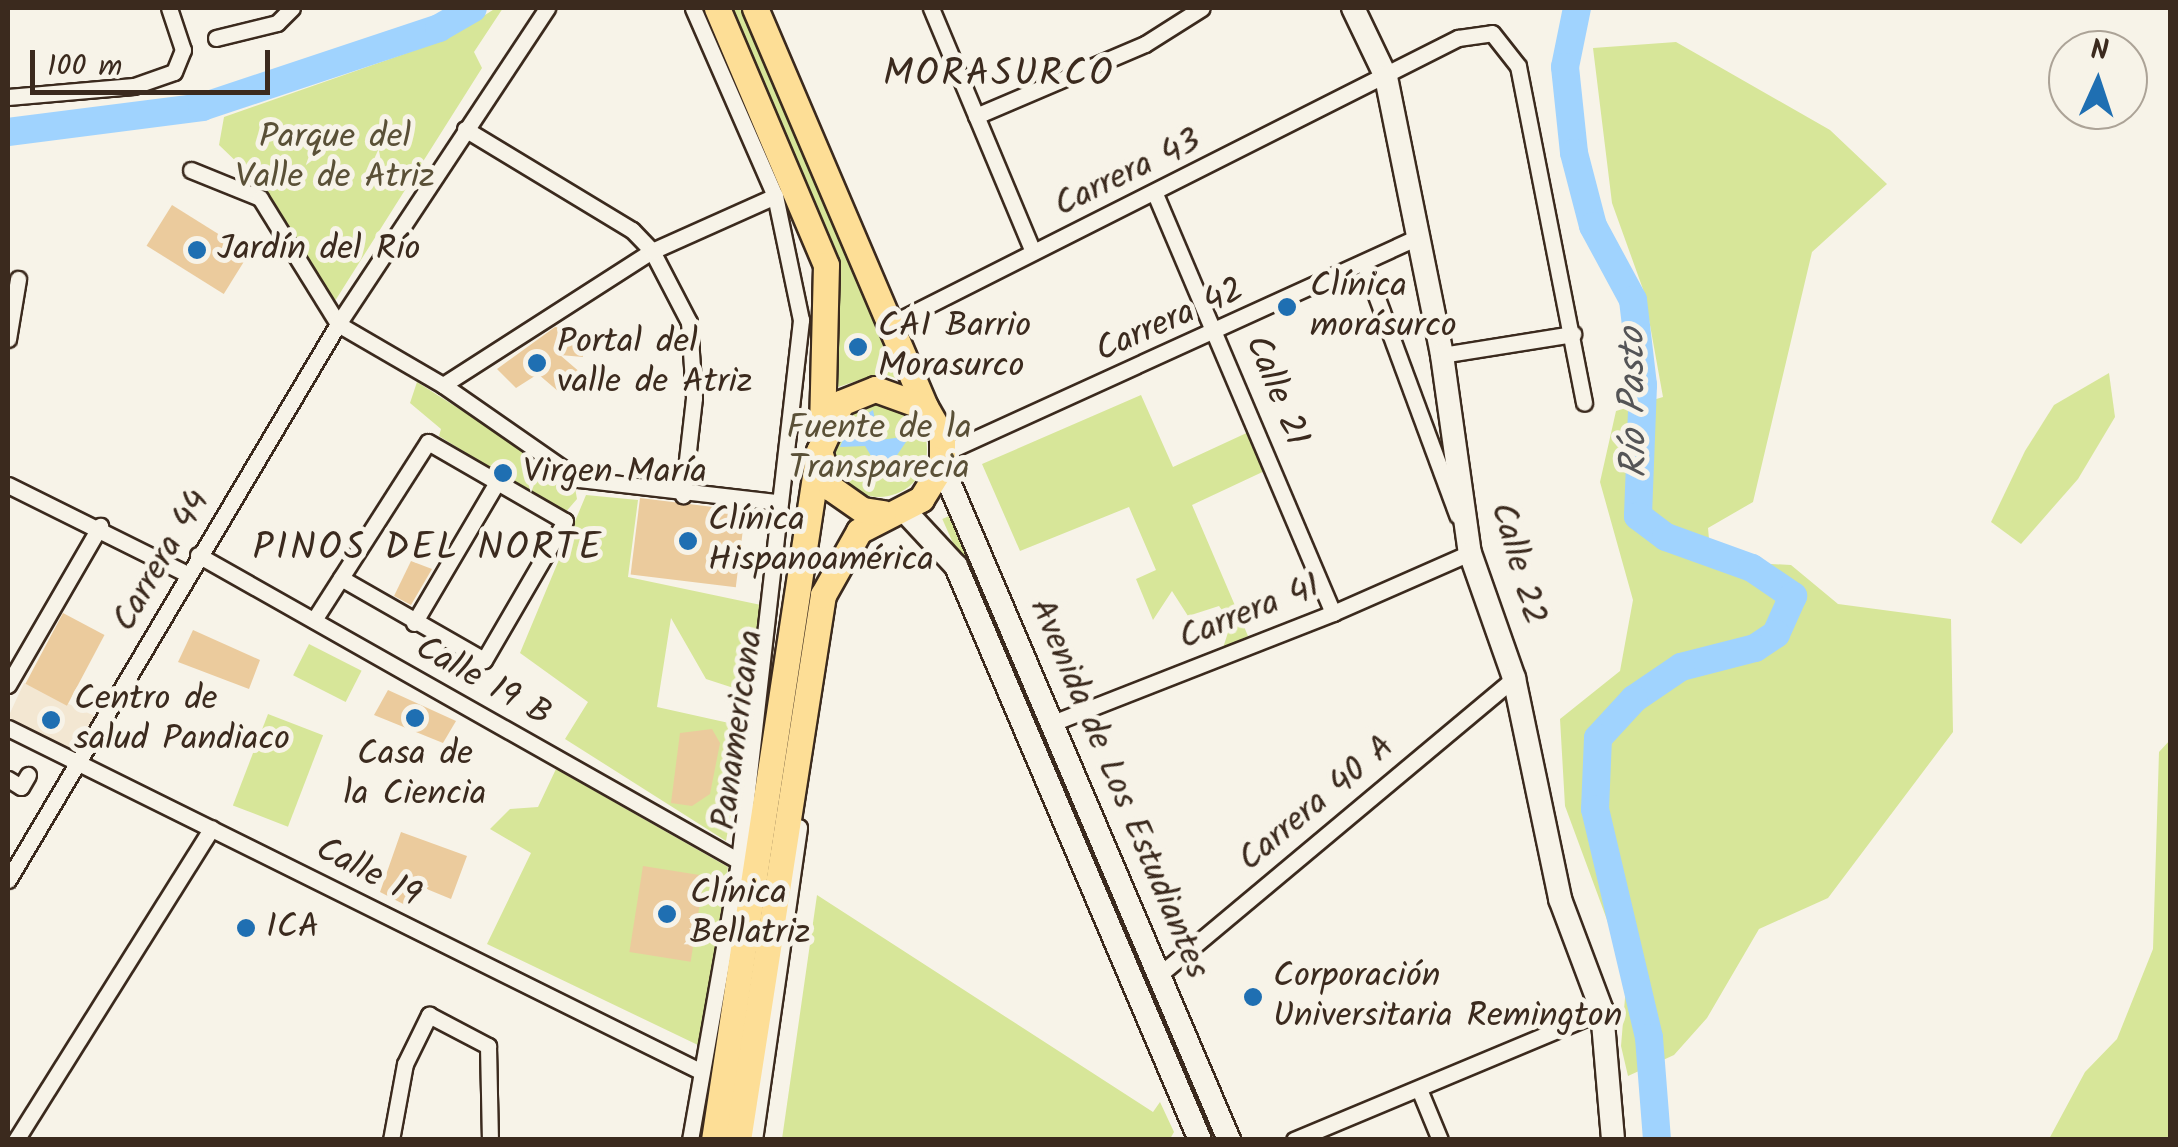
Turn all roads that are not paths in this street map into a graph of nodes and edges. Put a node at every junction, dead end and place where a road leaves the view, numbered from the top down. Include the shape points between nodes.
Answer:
1 (169, 8) edge
2 (292, 8) edge
3 (547, 8) edge
4 (693, 8) edge
5 (717, 8) edge
6 (754, 8) edge
7 (930, 8) edge
8 (1202, 8) edge
9 (1353, 8) edge
10 (216, 38) dead end
11 (733, 73) junction
12 (1386, 77) junction
13 (8, 98) edge
14 (976, 116) junction
15 (465, 129) junction
16 (190, 170) dead end
17 (775, 196) junction
18 (1156, 196) junction
19 (1418, 238) junction
20 (652, 251) junction
21 (1033, 252) junction
22 (1364, 264) junction
23 (18, 279) dead end
24 (894, 322) junction
25 (338, 324) junction
26 (1220, 333) junction
27 (1572, 334) junction
28 (8, 339) edge
29 (1442, 355) junction
30 (444, 384) junction
31 (1584, 403) dead end
32 (925, 407) junction
33 (820, 442) junction
34 (943, 459) junction
35 (497, 482) junction
36 (8, 485) edge
37 (683, 495) junction
38 (777, 502) junction
39 (893, 511) junction
40 (100, 526) junction
41 (1470, 553) junction
42 (198, 556) junction
43 (187, 574) junction
44 (341, 578) junction
45 (1333, 612) junction
46 (314, 620) junction
47 (414, 622) junction
48 (776, 655) junction
49 (1514, 678) junction
50 (8, 685) edge
51 (1050, 724) junction
52 (8, 728) edge
53 (78, 768) junction
54 (28, 775) dead end
55 (8, 779) edge
56 (212, 828) junction
57 (739, 861) junction
58 (8, 880) edge
59 (1158, 976) junction
60 (766, 995) junction
61 (1602, 1011) junction
62 (700, 1071) junction
63 (1419, 1089) junction
64 (1196, 1137) edge
65 (16, 1140) edge
66 (391, 1140) edge
67 (490, 1140) edge
68 (690, 1140) edge
69 (714, 1140) edge
70 (738, 1140) edge
71 (754, 1140) edge
72 (1229, 1140) edge
73 (1294, 1140) edge
74 (1440, 1140) edge
75 (1614, 1140) edge

1 - 13 street via 183,50 174,72 134,86
2 - 10 street via 277,23
3 - 15 street
4 - 11 street
5 - 11 main road, Panamericana
6 - 24 main road
7 - 14 street
8 - 14 street via 1145,44
9 - 12 main road, Calle 22
11 - 17 street
11 - 33 main road, Panamericana via 826,265
12 - 18 street, Carrera 43
12 - 19 main road, Calle 22
12 - 27 street, Carrera 43 via 1458,38 1504,39 1518,66
14 - 21 street
15 - 20 street via 632,230
15 - 25 street
16 - 25 street via 260,198
17 - 20 street
17 - 38 street via 802,320
18 - 21 street, Carrera 43
18 - 26 street, Calle 21
19 - 22 street, Carrera 42
19 - 29 main road, Calle 22
20 - 30 street
20 - 37 street via 688,322 694,398
21 - 24 street, Carrera 43
22 - 26 street, Carrera 42
22 - 41 street
23 - 28 street
24 - 32 main road
25 - 30 street
25 - 42 street, Carrera 44
26 - 34 street, Carrera 42
26 - 45 street, Calle 21
27 - 29 street
27 - 31 street
29 - 41 main road, Calle 22
30 - 37 street via 578,479
32 - 33 main road via 893,390 857,393
32 - 34 main road
33 - 39 main road via 831,488 863,510
33 - 48 main road, Panamericana
34 - 39 main road via 934,484
34 - 51 main road, Avenida de Los Estudiantes
35 - 44 street via 428,442
35 - 47 street
35 - 47 street via 565,522 484,660
36 - 40 street
37 - 38 street
38 - 48 street
39 - 60 main road via 836,559 823,595
39 - 64 main road, Avenida de Los Estudiantes via 956,566
40 - 43 street
40 - 50 street
41 - 45 street, Carrera 41
41 - 49 main road, Calle 22
42 - 43 street, Carrera 44
42 - 46 street, Calle 19 B
43 - 53 street, Carrera 44
44 - 46 street
44 - 47 street
45 - 51 street, Carrera 41
46 - 57 street, Calle 19 B
48 - 57 street
48 - 69 main road, Panamericana
49 - 59 street, Carrera 40 A
49 - 61 main road, Calle 22 via 1560,899
51 - 59 main road, Avenida de Los Estudiantes
52 - 53 street, Calle 19
53 - 56 street, Calle 19
53 - 58 street, Carrera 44
54 - 55 street via 21,787
56 - 62 street, Calle 19
56 - 65 street
57 - 62 street
59 - 72 main road, Avenida de Los Estudiantes
60 - 70 main road
60 - 71 street
61 - 63 street
61 - 75 main road, Calle 22
62 - 68 street
63 - 73 street
63 - 74 street
66 - 67 street via 405,1064 429,1015 488,1046

